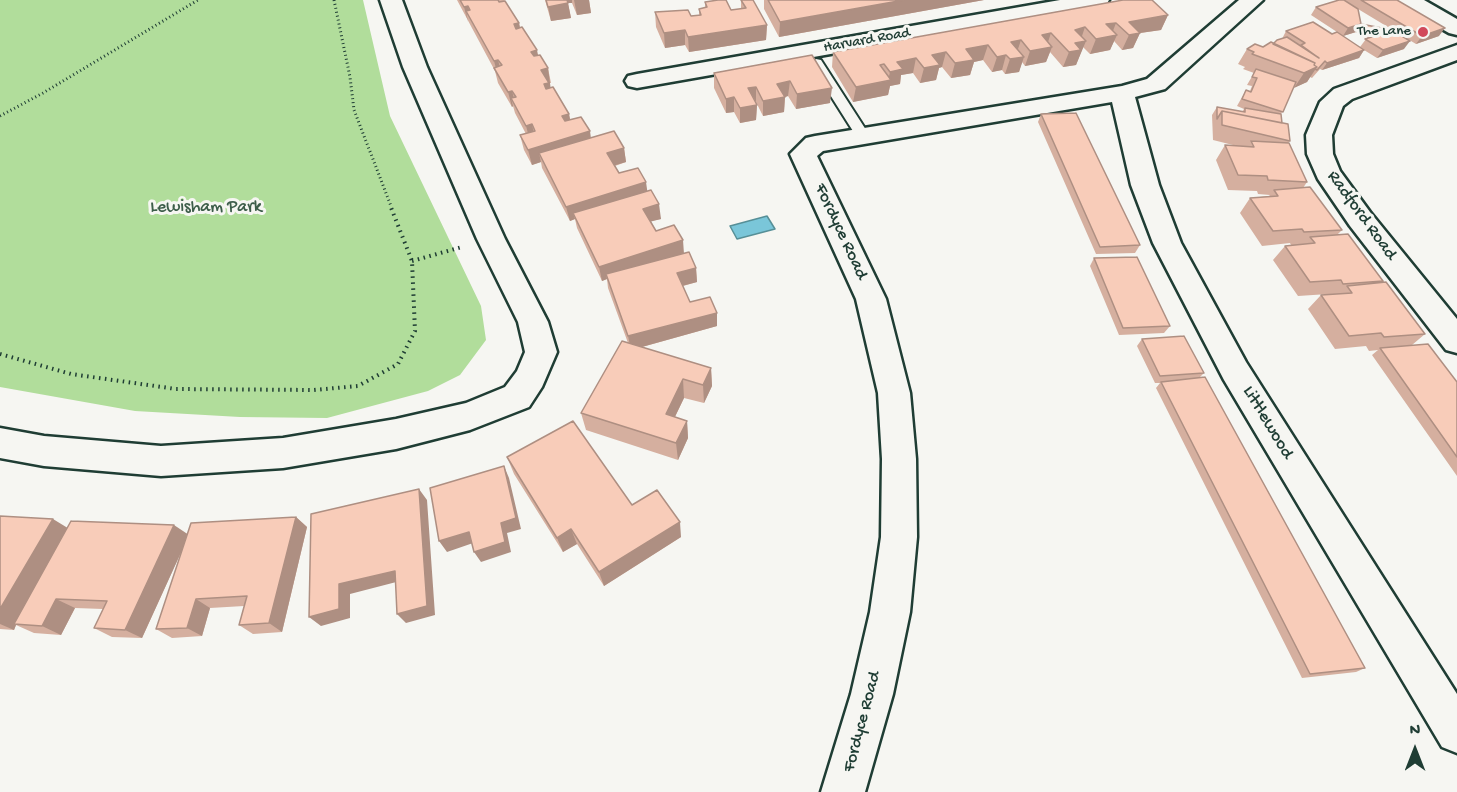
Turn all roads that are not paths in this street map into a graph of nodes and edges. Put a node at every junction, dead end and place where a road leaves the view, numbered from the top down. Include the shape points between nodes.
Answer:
1 (391, 0) edge
2 (1098, 0) edge
3 (1252, 0) edge
4 (1408, 0) edge
5 (1457, 28) edge
6 (808, 51) junction
7 (1457, 52) edge
8 (637, 81) dead end
9 (1122, 93) junction
10 (863, 136) junction
11 (1457, 341) edge
12 (0, 443) edge
13 (1457, 732) edge
14 (843, 792) edge

1 - 12 street via 415,68 491,239 533,322 541,352 531,378 517,397 470,416 396,434 284,453 161,461 44,451
2 - 6 street, Harvard Road
3 - 9 street, Fordyce Road via 1156,84
4 - 5 street
6 - 8 street, Harvard Road
6 - 10 lane
7 - 11 street, Radford Road via 1343,94 1332,102 1319,135 1327,173
9 - 10 street, Fordyce Road
9 - 13 street, Littlewood via 1145,185 1167,243 1235,370
10 - 14 street, Fordyce Road via 815,144 803,154 871,298 894,393 899,459 899,537 890,612 872,693

